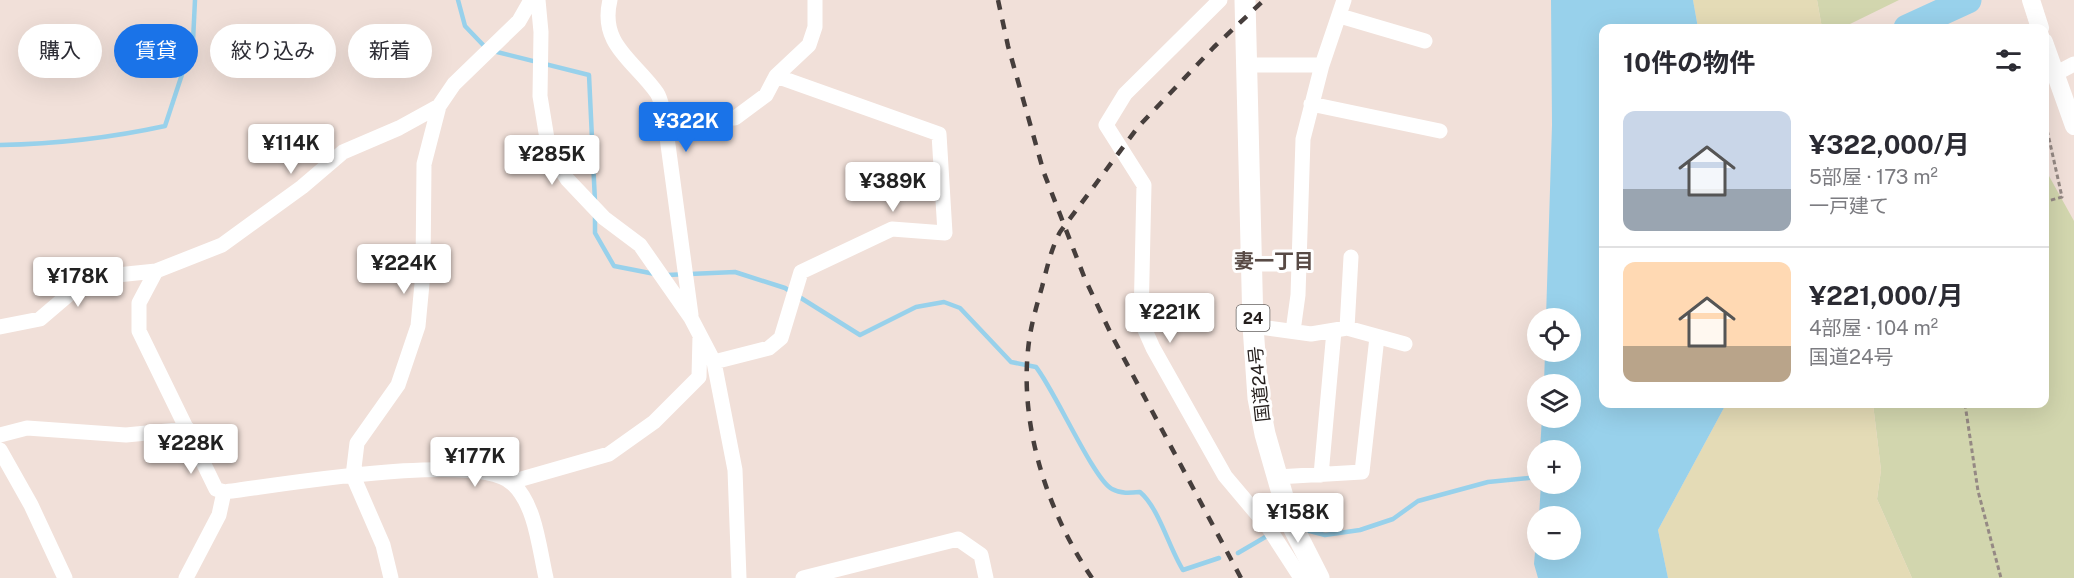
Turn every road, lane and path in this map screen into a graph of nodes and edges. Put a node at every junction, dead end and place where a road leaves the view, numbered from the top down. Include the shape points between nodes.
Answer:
1 (531, 0) edge
2 (538, 0) edge
3 (610, 0) edge
4 (815, 0) edge
5 (1220, 0) edge
6 (1245, 0) edge
7 (1344, 0) edge
8 (2031, 0) edge
9 (1340, 16) junction
10 (2039, 24) edge
11 (1425, 40) dead end
12 (1247, 56) junction
13 (2049, 57) edge
14 (2074, 64) edge
15 (1322, 65) junction
16 (2055, 74) junction
17 (776, 76) junction
18 (1311, 104) junction
19 (439, 106) junction
20 (716, 118) dead end
21 (2074, 126) edge
22 (1440, 131) dead end
23 (2049, 138) edge
24 (2049, 201) edge
25 (1351, 257) dead end
26 (1252, 264) junction
27 (1299, 264) junction
28 (156, 271) junction
29 (691, 318) junction
30 (1253, 326) junction
31 (0, 327) edge
32 (1341, 329) junction
33 (1293, 331) junction
34 (700, 335) junction
35 (1377, 337) junction
36 (1405, 344) dead end
37 (714, 362) junction
38 (1966, 408) edge
39 (188, 429) junction
40 (0, 435) edge
41 (0, 450) edge
42 (1321, 475) junction
43 (353, 476) junction
44 (1277, 477) junction
45 (511, 482) junction
46 (224, 492) junction
47 (65, 578) edge
48 (186, 578) edge
49 (391, 578) edge
50 (546, 578) edge
51 (739, 578) edge
52 (803, 578) edge
53 (987, 578) edge
54 (1301, 578) edge
55 (1319, 578) edge
56 (2001, 578) edge

1 - 19 street via 519,21 454,84
2 - 29 street via 542,32 540,96 549,151 567,179 604,218 640,245
3 - 29 street via 608,27 623,56 658,94 664,116
4 - 17 street via 815,27 809,45
5 - 54 street via 1125,94 1106,125 1144,184 1141,321 1225,476 1268,527
6 - 12 highway, 国道24号 / 24
7 - 9 street
8 - 10 main road
9 - 11 street
9 - 15 street
12 - 15 street
12 - 26 highway, 国道24号 / 24
13 - 16 main road
14 - 16 street
15 - 18 street
16 - 21 main road
17 - 20 street via 766,95 735,118
17 - 37 street via 939,134 945,233 892,229 801,272 781,338 769,348
18 - 22 street
18 - 27 street via 1303,139
19 - 28 street via 344,152 222,245
19 - 43 street via 424,164 423,273 418,326 398,385 357,443
23 - 24 path via 2062,197
25 - 32 street
26 - 27 street
26 - 30 highway, 国道24号 / 24
27 - 33 street
28 - 31 street via 88,278 40,319
28 - 39 street via 139,303 139,331
29 - 34 street
30 - 33 street
30 - 44 highway, 国道24号 / 24 via 1258,398
32 - 33 street via 1311,334
32 - 35 street
32 - 42 street
34 - 37 street
34 - 45 street via 699,377 654,422 609,454
35 - 36 street
35 - 42 street via 1362,472
37 - 51 street via 735,470
38 - 56 path via 1978,491
39 - 40 street via 126,435 27,428
39 - 46 street via 216,489
41 - 47 street via 31,504
42 - 44 street
43 - 45 street via 436,469 488,472
43 - 46 street
43 - 49 street via 383,545
44 - 55 highway, 国道24号 / 24 via 1290,521
45 - 50 street via 526,499
46 - 48 street via 219,515
52 - 53 street via 958,539 981,555

